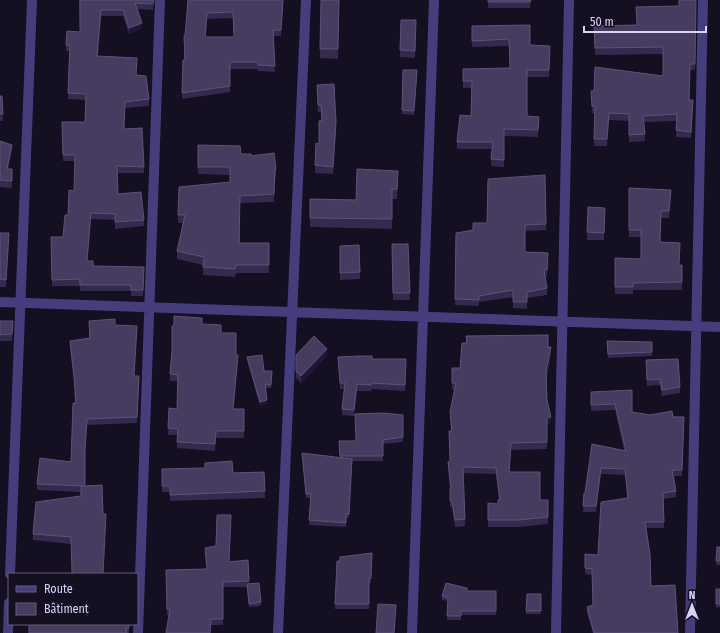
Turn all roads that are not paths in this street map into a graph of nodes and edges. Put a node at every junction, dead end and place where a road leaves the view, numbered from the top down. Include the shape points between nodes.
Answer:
1 (32, 0) edge
2 (160, 0) edge
3 (306, 0) edge
4 (434, 0) edge
5 (569, 0) edge
6 (704, 0) edge
7 (0, 302) edge
8 (21, 303) junction
9 (149, 307) junction
10 (292, 312) junction
11 (423, 317) junction
12 (562, 322) junction
13 (696, 326) junction
14 (720, 327) edge
15 (10, 573) edge
16 (138, 633) edge
17 (278, 633) edge
18 (412, 633) edge
19 (556, 633) edge
20 (690, 633) edge

1 - 8 street
2 - 9 street
3 - 10 street
4 - 11 street
5 - 12 street
6 - 13 street
7 - 8 street
8 - 9 street
8 - 15 street
9 - 10 street
9 - 16 street
10 - 11 street
10 - 17 street
11 - 12 street
11 - 18 street
12 - 13 street
12 - 19 street
13 - 14 street
13 - 20 street

